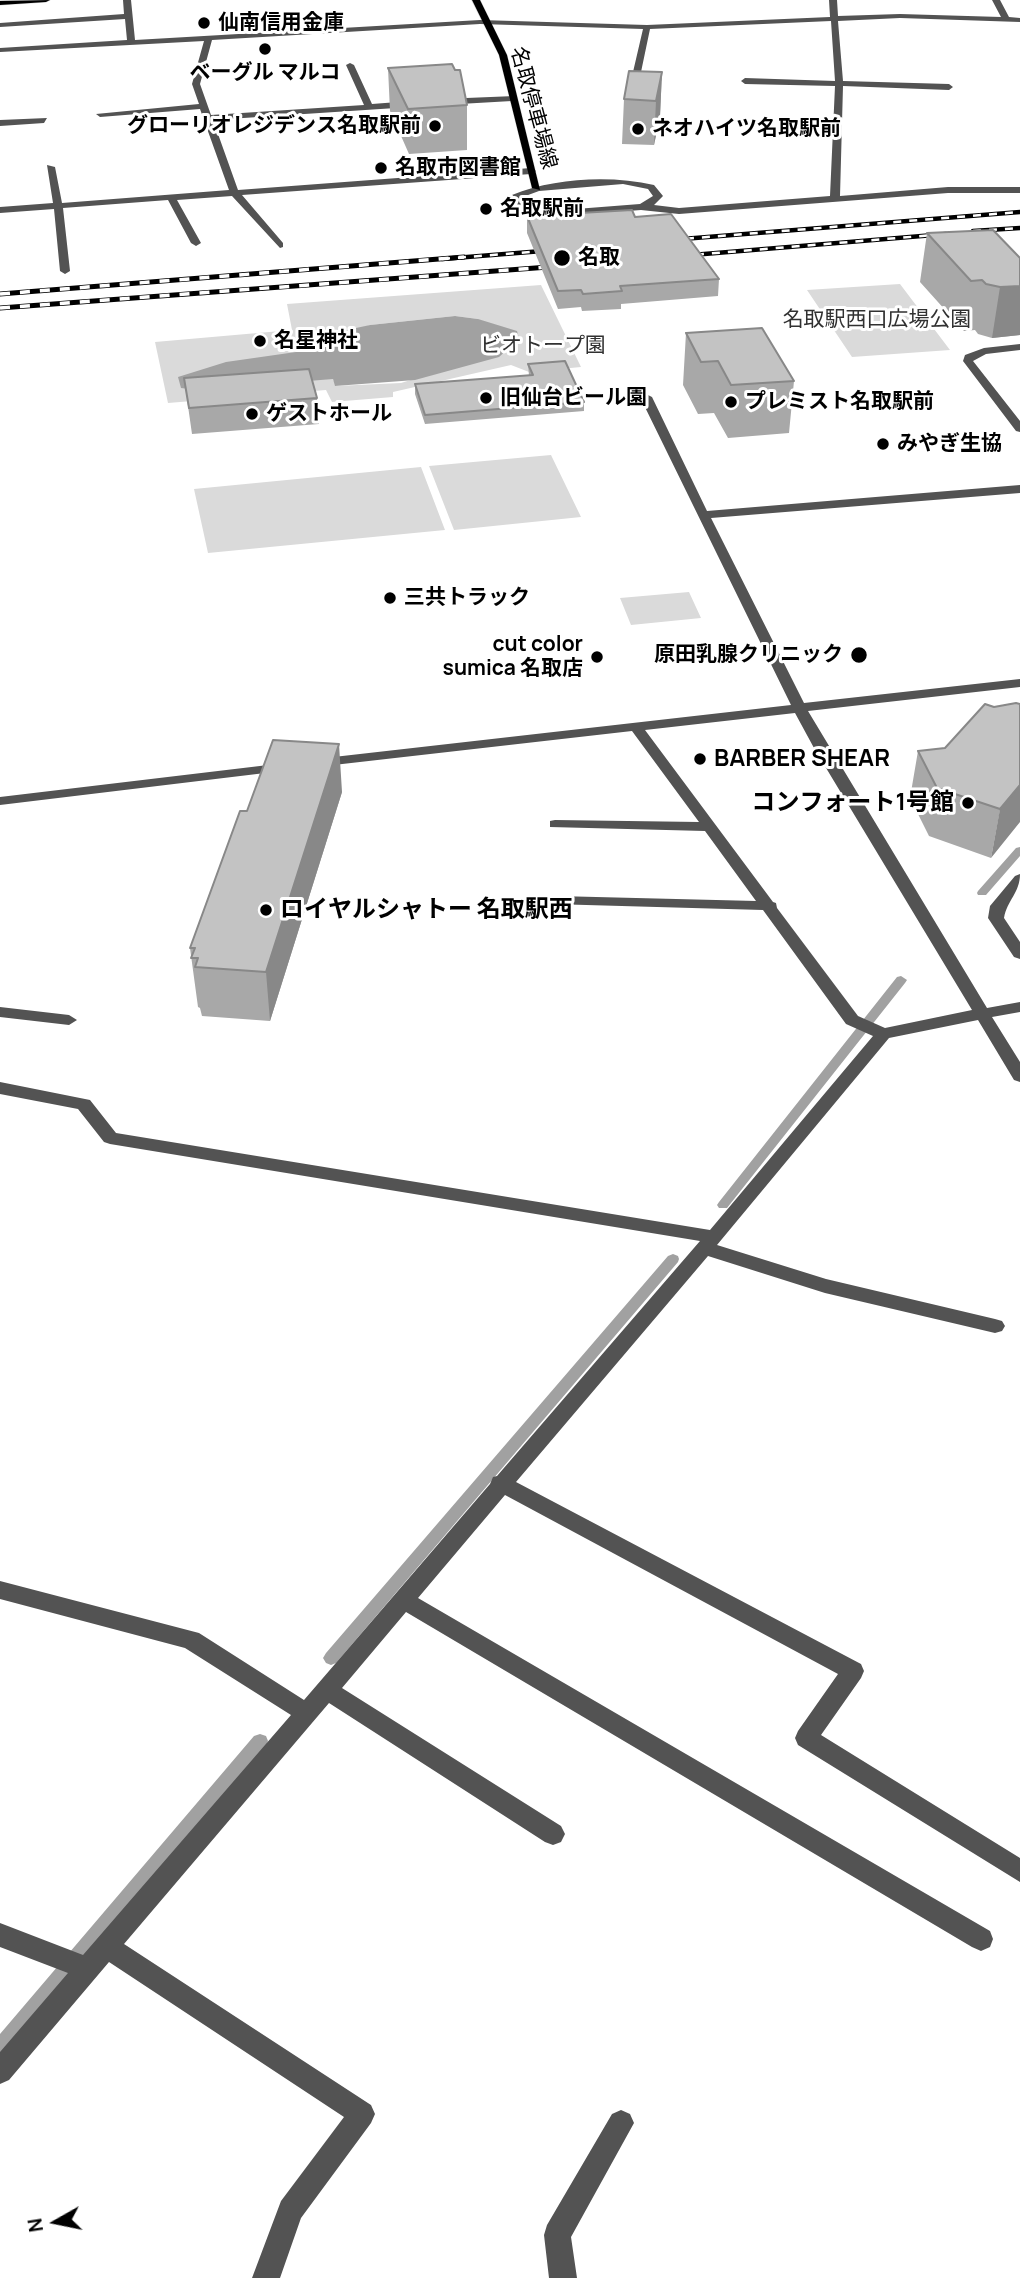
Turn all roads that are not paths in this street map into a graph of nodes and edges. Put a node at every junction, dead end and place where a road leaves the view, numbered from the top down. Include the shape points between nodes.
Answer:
1 (46, 0) edge
2 (127, 0) edge
3 (476, 0) edge
4 (833, 0) edge
5 (996, 0) edge
6 (15, 2) junction
7 (0, 3) edge
8 (130, 16) junction
9 (0, 18) edge
10 (836, 19) junction
11 (1006, 19) junction
12 (1020, 20) edge
13 (489, 23) junction
14 (0, 25) edge
15 (647, 27) junction
16 (208, 40) junction
17 (131, 44) junction
18 (0, 50) edge
19 (350, 65) dead end
20 (637, 72) edge
21 (746, 81) dead end
22 (839, 83) junction
23 (949, 87) dead end
24 (512, 98) junction
25 (432, 102) edge
26 (419, 103) edge
27 (204, 106) junction
28 (369, 107) junction
29 (100, 114) dead end
30 (208, 118) junction
31 (44, 120) dead end
32 (0, 123) edge
33 (50, 167) dead end
34 (531, 171) junction
35 (537, 188) junction
36 (1020, 190) edge
37 (234, 192) junction
38 (171, 197) junction
39 (835, 198) junction
40 (58, 205) junction
41 (641, 207) junction
42 (0, 210) edge
43 (196, 243) dead end
44 (280, 245) dead end
45 (65, 271) dead end
46 (1020, 347) edge
47 (646, 397) dead end
48 (1020, 429) edge
49 (1020, 489) edge
50 (705, 515) junction
51 (1020, 683) edge
52 (799, 708) junction
53 (635, 726) junction
54 (0, 802) edge
55 (555, 824) dead end
56 (709, 827) junction
57 (1020, 879) edge
58 (556, 901) dead end
59 (771, 906) junction
60 (1020, 954) edge
61 (1020, 1007) edge
62 (0, 1012) edge
63 (983, 1013) junction
64 (69, 1020) dead end
65 (879, 1032) junction
66 (1020, 1076) edge
67 (0, 1088) edge
68 (709, 1243) junction
69 (995, 1326) dead end
70 (500, 1483) junction
71 (0, 1590) edge
72 (402, 1599) junction
73 (325, 1689) junction
74 (305, 1712) junction
75 (553, 1834) dead end
76 (1020, 1871) edge
77 (0, 1935) edge
78 (981, 1940) dead end
79 (106, 1946) junction
80 (75, 1964) junction
81 (0, 2071) edge
82 (621, 2123) dead end
83 (267, 2278) edge
84 (563, 2278) edge

1 - 6 main road
2 - 8 street
3 - 13 main road, 名取停車場線
4 - 10 street
5 - 11 street
6 - 7 main road
6 - 9 street
8 - 14 street
8 - 17 street
10 - 11 street
10 - 15 street
10 - 22 street
11 - 12 street
13 - 15 street
13 - 16 street
13 - 24 main road, 名取停車場線 via 503,55
15 - 20 street
16 - 17 street
16 - 27 street via 196,77
17 - 18 street
19 - 28 street
21 - 22 street
22 - 23 street
22 - 39 street
24 - 25 street
24 - 34 main road, 名取停車場線
26 - 28 street
27 - 29 street
27 - 30 street
28 - 30 street
30 - 37 street
31 - 32 street
33 - 40 street
34 - 35 main road, 名取停車場線
34 - 37 street
35 - 41 street via 640,182 658,196
35 - 41 street via 515,197 520,208 551,214
36 - 39 street
37 - 38 street
37 - 44 street
38 - 40 street
38 - 43 street
39 - 41 street via 679,212
40 - 42 street
40 - 45 street
46 - 48 street via 974,353 968,361
47 - 50 street
49 - 50 street
50 - 52 street
51 - 52 street
52 - 53 street
52 - 63 street
53 - 54 street
53 - 56 street
55 - 56 street
56 - 59 street
57 - 60 street via 998,906 996,918
58 - 59 street
59 - 65 street via 852,1020
61 - 63 street
62 - 64 street
63 - 65 street
63 - 66 street
65 - 68 street
67 - 68 street via 84,1104 110,1138
68 - 69 street via 825,1286
68 - 70 street
70 - 72 street
70 - 76 street via 853,1671 806,1738
71 - 74 street via 191,1640
72 - 73 street
72 - 78 street
73 - 74 street
73 - 75 street
74 - 79 street
77 - 80 street
79 - 80 street
79 - 83 street via 362,2114 290,2210
80 - 81 street
82 - 84 street via 556,2235

